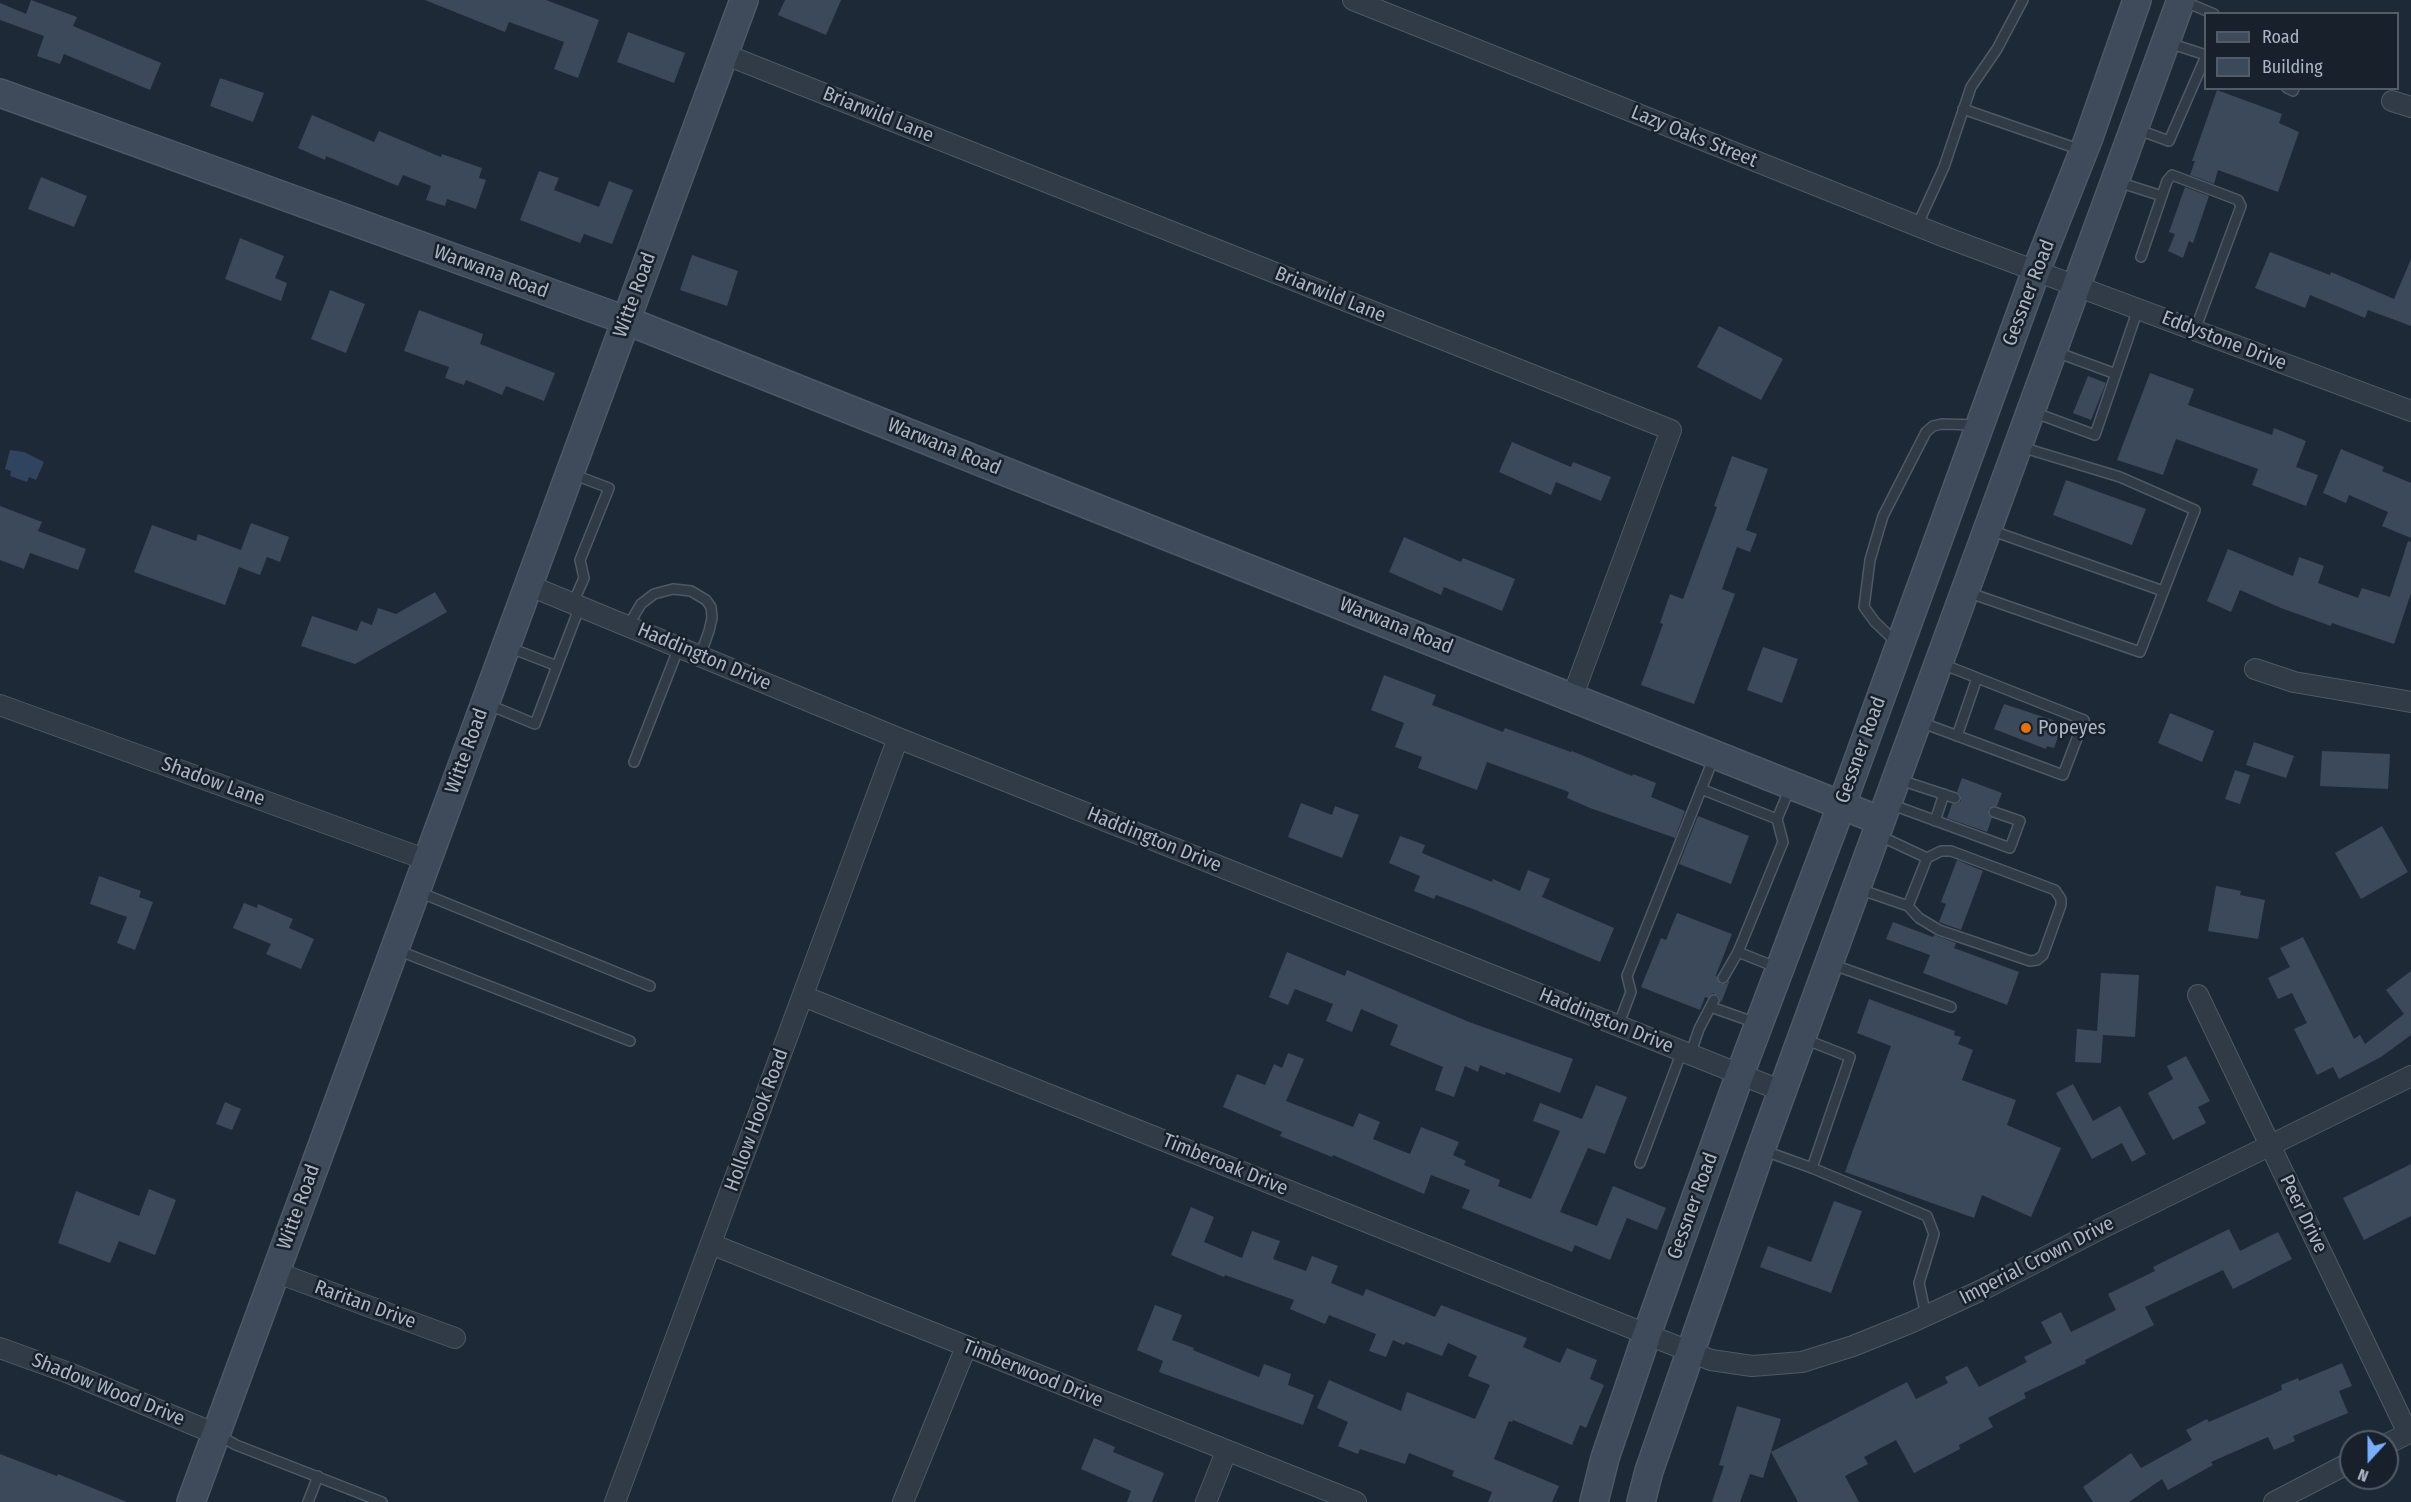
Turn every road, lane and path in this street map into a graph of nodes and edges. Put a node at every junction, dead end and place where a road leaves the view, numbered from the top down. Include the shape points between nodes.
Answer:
1 (744, 0) edge
2 (1353, 0) edge
3 (2023, 0) edge
4 (2137, 0) edge
5 (2181, 0) edge
6 (2209, 12) edge
7 (2166, 42) junction
8 (724, 54) junction
9 (2204, 56) edge
10 (2204, 58) edge
11 (0, 93) edge
12 (2392, 100) dead end
13 (2411, 107) edge
14 (1964, 109) junction
15 (2134, 128) junction
16 (2084, 151) junction
17 (2115, 181) junction
18 (2162, 196) junction
19 (1917, 226) junction
20 (2141, 257) dead end
21 (2036, 271) junction
22 (2077, 286) junction
23 (2138, 309) junction
24 (626, 321) junction
25 (2195, 330) junction
26 (2053, 351) junction
27 (2115, 374) junction
28 (2031, 411) junction
29 (2411, 411) edge
30 (1980, 425) junction
31 (2018, 446) junction
32 (569, 473) junction
33 (1988, 529) junction
34 (528, 585) junction
35 (1965, 591) junction
36 (2163, 591) junction
37 (576, 604) junction
38 (628, 626) junction
39 (1900, 645) junction
40 (506, 646) junction
41 (679, 647) junction
42 (700, 656) junction
43 (1939, 663) junction
44 (556, 666) junction
45 (2255, 669) dead end
46 (1977, 678) junction
47 (1572, 698) junction
48 (2411, 702) edge
49 (485, 704) junction
50 (0, 705) edge
51 (1918, 721) junction
52 (1957, 735) junction
53 (898, 738) junction
54 (1715, 754) junction
55 (634, 762) dead end
56 (1791, 784) junction
57 (1701, 789) junction
58 (1944, 794) junction
59 (1955, 798) dead end
60 (1994, 812) dead end
61 (1882, 813) junction
62 (1842, 814) junction
63 (1777, 819) junction
64 (1935, 821) junction
65 (1926, 858) junction
66 (427, 860) junction
67 (1857, 888) junction
68 (416, 890) junction
69 (1908, 906) junction
70 (394, 949) junction
71 (1738, 952) junction
72 (1829, 963) junction
73 (1780, 968) junction
74 (1723, 978) dead end
75 (650, 986) dead end
76 (2198, 995) dead end
77 (803, 996) junction
78 (1951, 1007) dead end
79 (1759, 1024) junction
80 (1618, 1026) junction
81 (1802, 1038) junction
82 (630, 1041) dead end
83 (1686, 1053) junction
84 (1740, 1074) junction
85 (2411, 1076) edge
86 (1782, 1091) junction
87 (2270, 1147) junction
88 (1761, 1149) junction
89 (1640, 1163) dead end
90 (1812, 1168) junction
91 (711, 1244) junction
92 (275, 1272) junction
93 (1926, 1316) junction
94 (1647, 1334) junction
95 (455, 1338) dead end
96 (966, 1347) junction
97 (0, 1348) edge
98 (1690, 1351) junction
99 (2410, 1432) edge
100 (216, 1434) junction
101 (1226, 1452) junction
102 (2339, 1468) edge
103 (318, 1476) junction
104 (2278, 1501) edge
105 (191, 1502) edge
106 (308, 1502) edge
107 (382, 1502) edge
108 (615, 1502) edge
109 (903, 1502) edge
110 (1206, 1502) edge
111 (1356, 1502) edge
112 (1594, 1502) edge
113 (1641, 1502) edge

1 - 8 street, Witte Road
2 - 19 street, Lazy Oaks Street
3 - 14 lane via 1997,50 1971,87
4 - 16 street, Gessner Road
5 - 6 lane
5 - 7 street
7 - 9 lane
7 - 15 street
8 - 24 street, Witte Road
8 - 47 street, Briarwild Lane via 1671,430
10 - 15 lane via 2169,141
11 - 24 street, Warwana Road
12 - 13 street
14 - 16 lane
14 - 19 lane via 1944,167
15 - 17 street
16 - 21 street, Gessner Road
17 - 18 lane
17 - 22 street
18 - 20 lane
18 - 25 lane via 2172,175 2238,200 2241,206
19 - 21 street, Lazy Oaks Street
21 - 22 street, Eddystone Drive
21 - 30 street, Gessner Road
22 - 23 street, Eddystone Drive
22 - 26 street
23 - 25 street, Eddystone Drive
23 - 27 lane
24 - 32 street, Witte Road
24 - 47 street, Warwana Road
25 - 29 street, Eddystone Drive
26 - 27 lane
26 - 28 street
27 - 28 lane via 2095,435
28 - 31 street
30 - 39 street, Gessner Road
30 - 39 lane via 1942,424 1926,432 1883,516 1870,560 1864,607
31 - 33 street
31 - 36 lane via 2120,477 2195,510
32 - 34 street, Witte Road
32 - 37 lane via 609,488 580,560 584,578
33 - 35 street
33 - 36 lane
34 - 37 street, Haddington Drive
34 - 40 street, Witte Road
35 - 36 lane via 2140,652
35 - 43 street
37 - 38 street, Haddington Drive
37 - 44 lane
38 - 41 street, Haddington Drive
38 - 42 lane via 641,604 654,594 673,589 691,591 711,607 710,631
39 - 62 street, Gessner Road
40 - 44 lane
40 - 49 street, Witte Road
41 - 42 street, Haddington Drive
41 - 55 lane
42 - 53 street, Haddington Drive
43 - 46 lane
43 - 51 street
44 - 49 lane via 535,724
45 - 48 street via 2294,682
46 - 52 lane
46 - 52 lane via 2084,720 2063,775
47 - 54 street, Warwana Road
49 - 66 street, Witte Road
50 - 66 street, Shadow Lane
51 - 52 lane
51 - 61 street
53 - 77 street, Hollow Hook Road
53 - 80 street, Haddington Drive
54 - 56 street, Warwana Road
54 - 57 lane
56 - 62 street, Warwana Road
56 - 63 lane
57 - 63 lane
57 - 80 lane via 1627,976 1631,992
58 - 59 lane
58 - 61 lane
58 - 64 lane
60 - 64 lane via 2020,821 2010,848
61 - 62 street, Warwana Road
61 - 64 lane
61 - 65 lane
61 - 67 street
62 - 73 street, Gessner Road
63 - 71 lane via 1783,842
65 - 69 lane
65 - 69 lane via 1951,851 2055,890 2061,905 2043,955 2030,961 1939,930
66 - 68 street, Witte Road
67 - 69 lane
67 - 72 street
68 - 70 street, Witte Road
68 - 75 lane
70 - 82 lane
70 - 92 street, Witte Road
71 - 73 lane
71 - 74 lane
72 - 78 lane
72 - 81 street
73 - 79 street, Gessner Road
76 - 87 street, Peer Drive
77 - 91 street, Hollow Hook Road
77 - 94 street, Timberoak Drive
79 - 83 lane via 1712,1004
79 - 84 street, Gessner Road
80 - 83 street, Haddington Drive
81 - 86 street
81 - 90 lane via 1851,1057
83 - 84 street, Haddington Drive
83 - 89 lane
84 - 86 street, Haddington Drive
84 - 94 street, Gessner Road
85 - 87 street, Imperial Crown Drive
86 - 88 street
87 - 93 street, Imperial Crown Drive
87 - 99 street, Peer Drive
88 - 90 lane
88 - 98 street
90 - 93 lane via 1927,1216 1934,1234 1920,1283
91 - 96 street, Timberwood Drive
91 - 108 street, Hollow Hook Road
92 - 95 street, Raritan Drive
92 - 100 street, Witte Road
93 - 98 street, Imperial Crown Drive via 1802,1362 1752,1366 1711,1360
94 - 98 street, Imperial Crown Drive
94 - 112 street, Gessner Road
96 - 101 street, Timberwood Drive
96 - 109 street
97 - 100 street, Shadow Wood Drive
98 - 113 street
100 - 103 lane
100 - 105 street, Witte Road
101 - 110 street
101 - 111 street, Timberwood Drive
102 - 104 street
103 - 106 lane
103 - 107 lane

